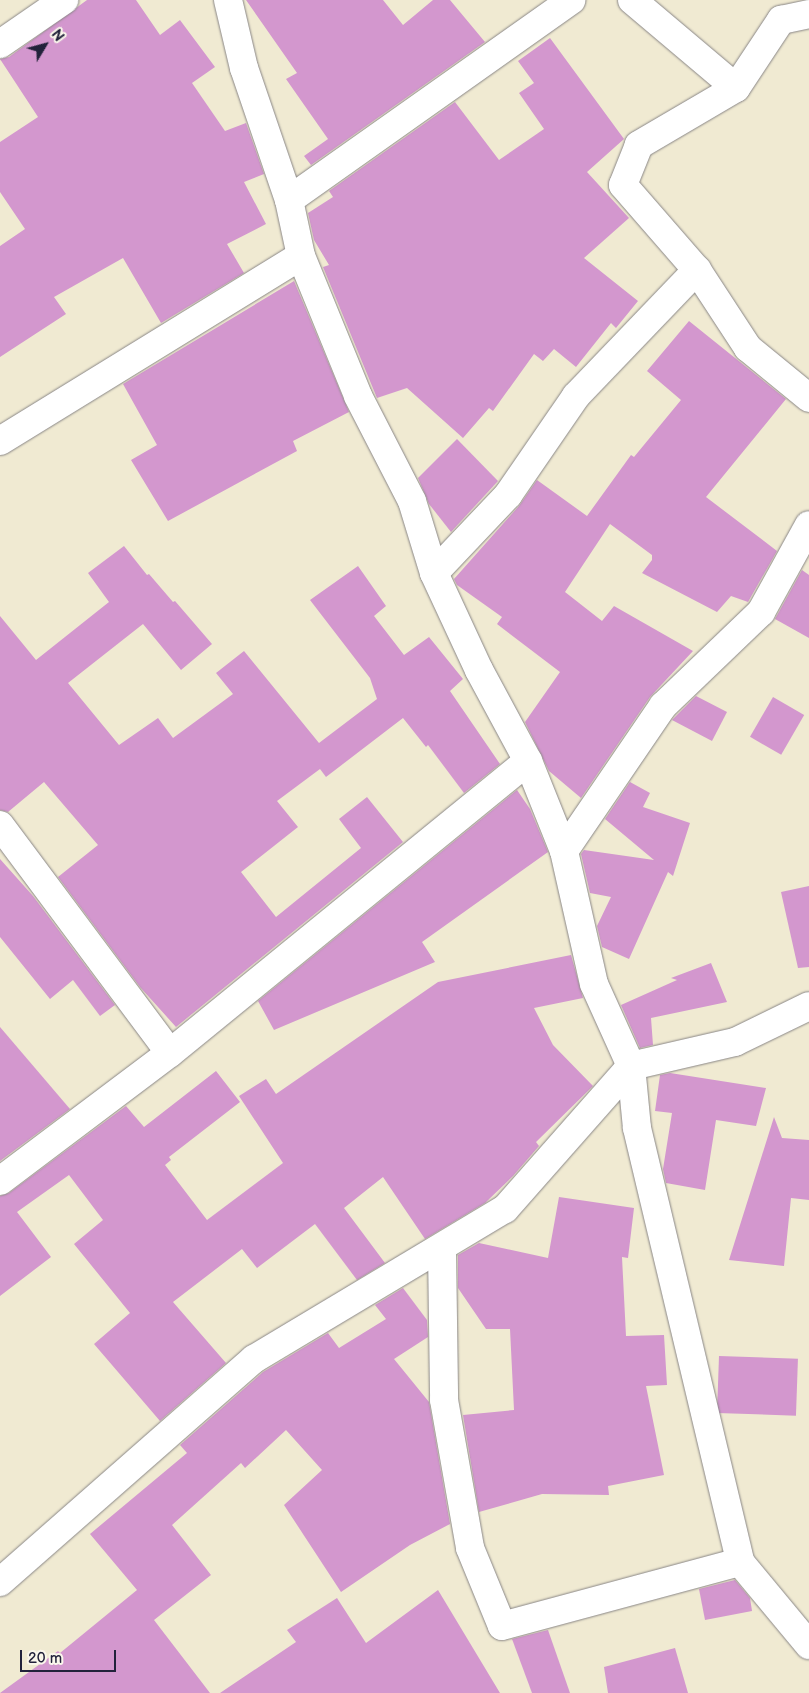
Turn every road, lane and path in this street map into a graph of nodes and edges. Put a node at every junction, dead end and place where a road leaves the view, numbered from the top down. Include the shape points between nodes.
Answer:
1 (64, 0) edge
2 (228, 0) edge
3 (571, 0) edge
4 (632, 0) edge
5 (809, 14) edge
6 (0, 44) edge
7 (736, 88) junction
8 (289, 200) junction
9 (301, 256) junction
10 (697, 270) junction
11 (809, 398) edge
12 (0, 441) edge
13 (809, 525) edge
14 (434, 573) junction
15 (528, 761) junction
16 (0, 825) edge
17 (564, 851) junction
18 (809, 1006) edge
19 (170, 1053) junction
20 (631, 1066) junction
21 (0, 1181) edge
22 (442, 1249) junction
23 (740, 1562) junction
24 (0, 1582) edge
25 (809, 1645) edge

1 - 6 street
2 - 8 street via 244,68
3 - 8 street
4 - 7 street
5 - 7 street via 781,20
7 - 10 street via 639,145 623,185
8 - 9 street
9 - 12 street
9 - 14 street via 358,396 412,502
10 - 11 street via 748,348
10 - 14 street via 576,396 508,495
13 - 17 street via 761,612 663,706
14 - 15 street via 479,670
15 - 17 street
15 - 19 street
16 - 19 street
17 - 20 street via 594,984
18 - 20 street via 735,1042
19 - 21 street
20 - 22 street via 505,1209
20 - 23 street via 637,1128
22 - 23 street via 444,1400 470,1548 502,1626
22 - 24 street via 254,1359
23 - 25 street

